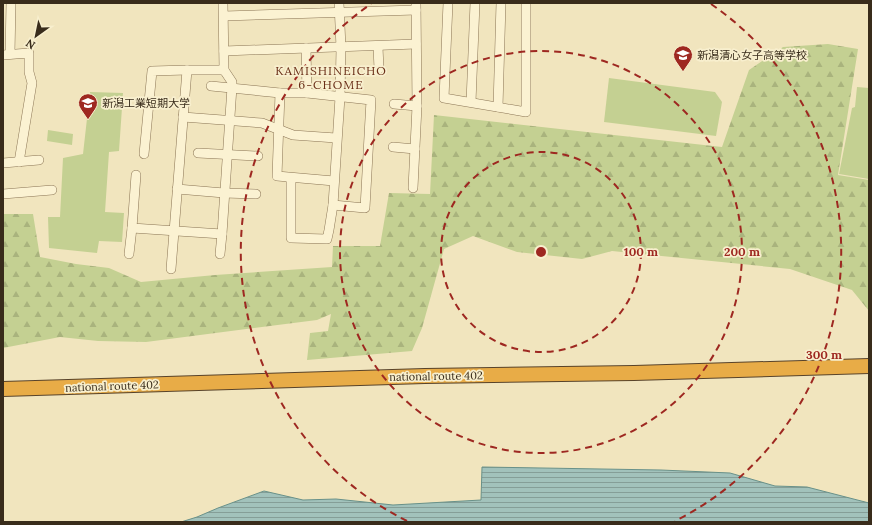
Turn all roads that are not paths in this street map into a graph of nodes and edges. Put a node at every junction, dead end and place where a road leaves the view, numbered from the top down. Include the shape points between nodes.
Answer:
1 (11, 3) edge
2 (224, 3) edge
3 (448, 3) edge
4 (475, 3) edge
5 (501, 3) edge
6 (526, 3) edge
7 (416, 7) edge
8 (339, 8) edge
9 (224, 16) junction
10 (416, 44) junction
11 (378, 47) junction
12 (306, 48) junction
13 (340, 48) junction
14 (224, 51) junction
15 (7, 54) edge
16 (379, 68) dead end
17 (187, 70) junction
18 (224, 70) junction
19 (211, 86) dead end
20 (232, 87) junction
21 (280, 93) junction
22 (307, 93) junction
23 (340, 97) junction
24 (471, 102) junction
25 (394, 104) dead end
26 (417, 106) junction
27 (498, 107) junction
28 (183, 118) junction
29 (230, 120) junction
30 (279, 130) junction
31 (336, 138) junction
32 (394, 147) dead end
33 (415, 149) junction
34 (198, 153) dead end
35 (144, 154) dead end
36 (228, 154) junction
37 (258, 156) dead end
38 (39, 160) dead end
39 (19, 162) junction
40 (3, 163) edge
41 (136, 175) dead end
42 (291, 178) junction
43 (334, 181) junction
44 (413, 188) dead end
45 (52, 190) dead end
46 (177, 190) junction
47 (224, 193) junction
48 (3, 194) edge
49 (256, 194) dead end
50 (333, 204) junction
51 (132, 228) junction
52 (174, 231) junction
53 (222, 234) junction
54 (129, 254) dead end
55 (220, 254) dead end
56 (171, 269) dead end
57 (869, 366) edge
58 (3, 389) edge

1 - 15 street
2 - 9 street
3 - 24 street via 444,98
4 - 24 street
5 - 27 street
6 - 27 street via 526,112
7 - 8 street
7 - 10 street
8 - 9 street
8 - 13 street
9 - 14 street
10 - 11 street
10 - 26 street
11 - 13 street
11 - 16 street
12 - 13 street
12 - 14 street
12 - 22 street
13 - 23 street
14 - 18 street
15 - 39 street via 29,53 32,83
17 - 18 street
17 - 28 street
17 - 35 street via 152,71
18 - 20 street via 232,82
19 - 20 street
20 - 21 street
20 - 29 street
21 - 22 street
21 - 30 street
22 - 23 street
23 - 31 street
23 - 50 street via 371,100 365,208
24 - 27 street
25 - 26 street
26 - 33 street
28 - 29 street
28 - 46 street
29 - 30 street via 262,123
29 - 36 street
30 - 31 street via 292,135
30 - 42 street via 277,176
31 - 43 street
32 - 33 street
33 - 44 street
34 - 36 street
36 - 37 street
36 - 47 street
38 - 39 street
39 - 40 street
41 - 51 street
42 - 43 street
42 - 50 street via 291,238 327,239
43 - 50 street
45 - 48 street
46 - 47 street
46 - 52 street
47 - 49 street
47 - 53 street
51 - 52 street
51 - 54 street
52 - 53 street
52 - 56 street
53 - 55 street
57 - 58 highway, national route 402

